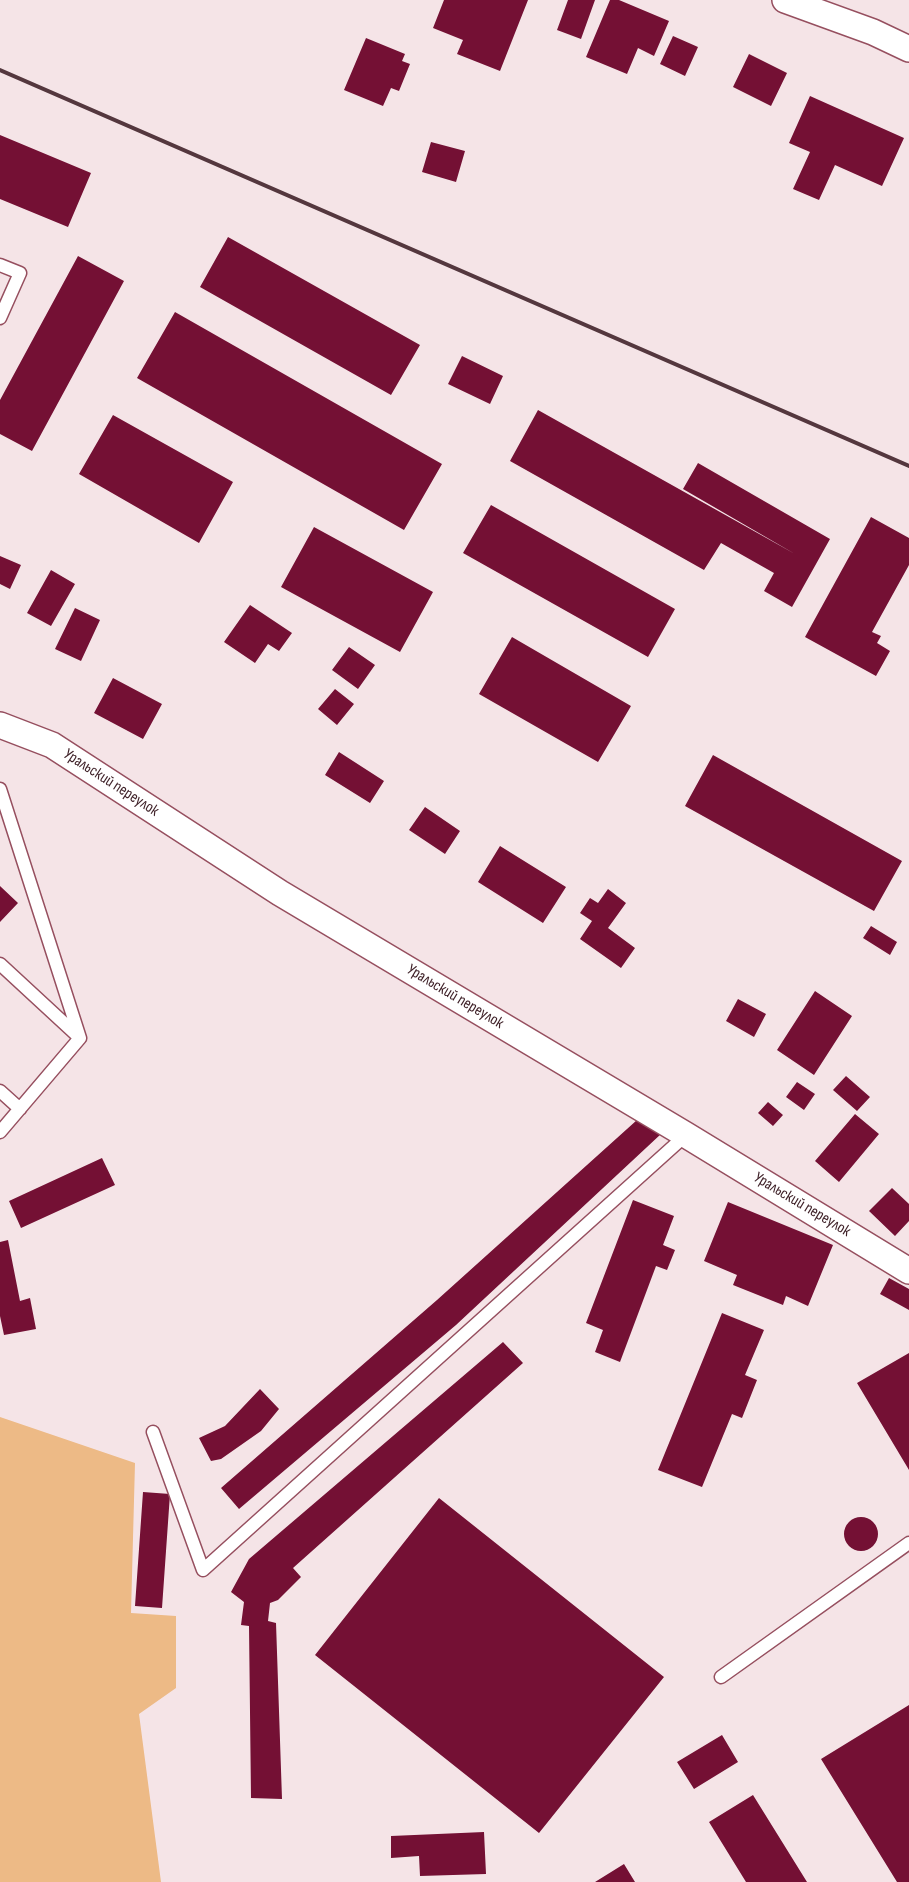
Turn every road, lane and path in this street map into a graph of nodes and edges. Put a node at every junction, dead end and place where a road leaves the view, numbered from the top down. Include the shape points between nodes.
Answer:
1 (785, 0) edge
2 (909, 49) edge
3 (0, 265) edge
4 (0, 318) edge
5 (0, 725) edge
6 (0, 789) edge
7 (0, 964) edge
8 (80, 1038) junction
9 (0, 1091) edge
10 (20, 1109) junction
11 (0, 1132) edge
12 (686, 1135) junction
13 (909, 1271) edge
14 (153, 1432) dead end
15 (909, 1544) edge
16 (721, 1677) dead end

1 - 2 street via 873,32
3 - 4 lane via 20,273
5 - 12 street, Уральский переулок via 52,745 280,893
6 - 8 lane
7 - 8 lane
8 - 10 lane
9 - 10 lane
10 - 11 lane
12 - 13 street, Уральский переулок
12 - 14 lane via 203,1570
15 - 16 lane

